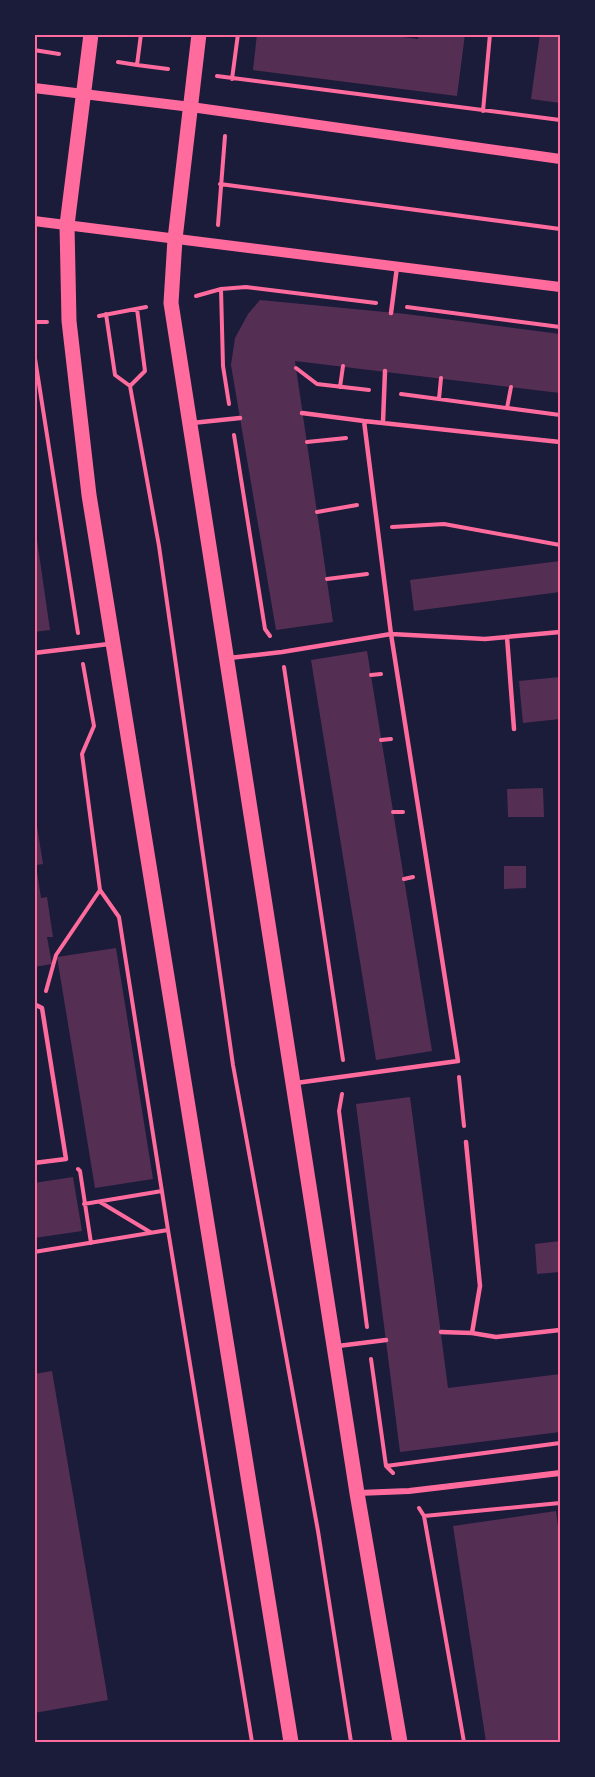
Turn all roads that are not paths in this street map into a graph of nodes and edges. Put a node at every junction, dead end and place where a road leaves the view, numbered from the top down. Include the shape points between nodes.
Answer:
1 (91, 34) edge
2 (199, 34) edge
3 (34, 88) edge
4 (83, 94) junction
5 (191, 107) junction
6 (561, 159) edge
7 (34, 221) edge
8 (67, 225) junction
9 (175, 239) junction
10 (397, 267) junction
11 (561, 287) edge
12 (391, 313) dead end
13 (385, 371) dead end
14 (303, 412) dead end
15 (240, 418) dead end
16 (364, 421) junction
17 (382, 422) junction
18 (189, 423) junction
19 (561, 442) edge
20 (561, 632) edge
21 (391, 634) junction
22 (507, 637) junction
23 (112, 644) junction
24 (34, 653) edge
25 (226, 658) junction
26 (514, 729) dead end
27 (34, 1004) edge
28 (293, 1083) junction
29 (466, 1142) road end
30 (34, 1163) edge
31 (561, 1330) edge
32 (441, 1332) dead end
33 (472, 1333) junction
34 (386, 1340) dead end
35 (335, 1347) junction
36 (561, 1473) edge
37 (357, 1493) junction
38 (291, 1743) edge
39 (400, 1743) edge

1 - 4 main road
2 - 5 main road
3 - 4 street
4 - 5 street
4 - 8 main road
5 - 6 street
5 - 9 main road
7 - 8 street
8 - 9 street
8 - 23 main road via 69,321 89,495
9 - 10 street
9 - 18 main road via 171,303
10 - 11 street
10 - 12 lane
13 - 17 lane
14 - 16 lane
15 - 18 lane
16 - 17 lane
16 - 21 lane
17 - 19 lane
18 - 25 main road
20 - 22 lane
21 - 22 lane
21 - 25 lane
21 - 28 lane via 458,1061
22 - 26 lane
23 - 24 lane
23 - 38 main road
25 - 28 main road
27 - 30 lane via 42,1008 66,1159
28 - 35 main road
29 - 33 lane via 480,1286
31 - 33 lane via 496,1337
32 - 33 lane
34 - 35 lane
35 - 37 main road
36 - 37 street
37 - 39 main road

